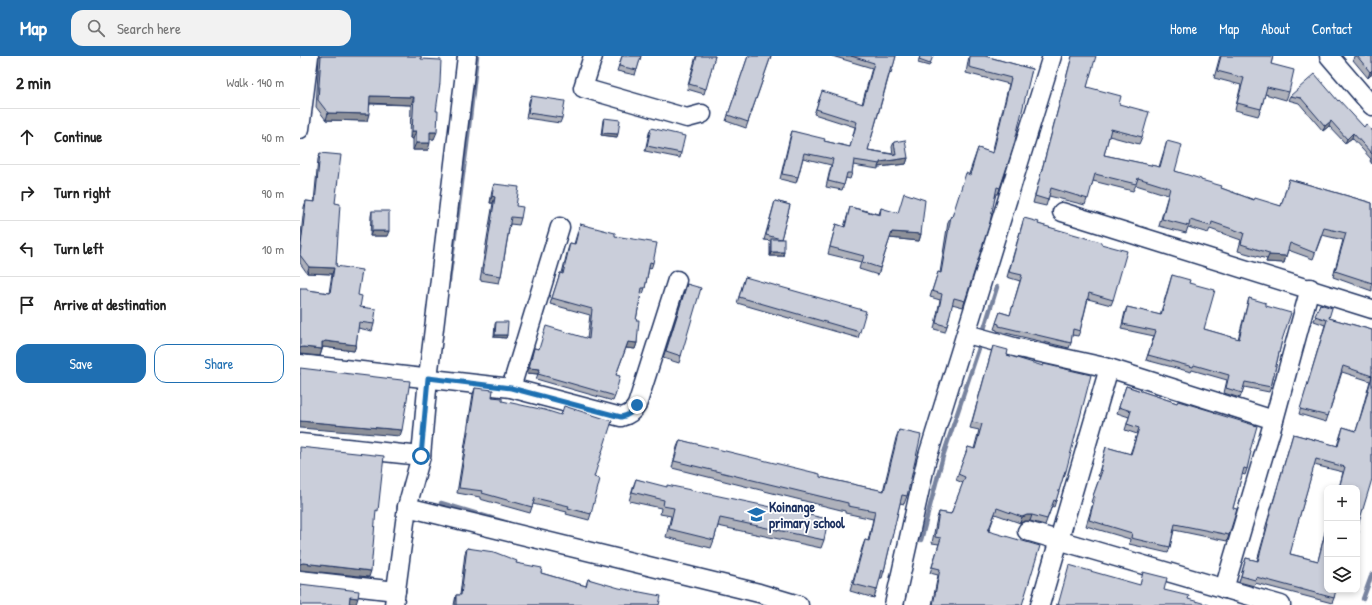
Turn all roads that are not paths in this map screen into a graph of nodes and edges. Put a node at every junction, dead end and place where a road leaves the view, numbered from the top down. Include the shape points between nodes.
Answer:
1 (309, 56) edge
2 (467, 56) edge
3 (593, 56) edge
4 (1052, 56) edge
5 (1329, 56) edge
6 (1372, 106) edge
7 (702, 114) dead end
8 (300, 128) edge
9 (1062, 212) dead end
10 (560, 227) dead end
11 (677, 280) dead end
12 (1310, 288) junction
13 (1372, 308) edge
14 (967, 334) junction
15 (300, 364) edge
16 (1109, 368) junction
17 (428, 378) junction
18 (511, 388) junction
19 (1274, 420) junction
20 (300, 443) edge
21 (421, 456) junction
22 (407, 507) junction
23 (1027, 531) dead end
24 (1059, 541) junction
25 (300, 580) edge
26 (1224, 589) junction
27 (395, 598) edge
28 (757, 599) edge
29 (799, 605) edge
30 (894, 605) edge
31 (1040, 605) edge
32 (1281, 605) edge

1 - 8 street
2 - 17 street
3 - 7 street via 583,88 687,118
4 - 14 street
5 - 6 street
9 - 12 street
10 - 18 street
11 - 18 street via 637,405 627,416 621,417
12 - 13 street
12 - 19 street
14 - 16 street
14 - 30 street via 926,462
15 - 17 street
16 - 19 street
16 - 24 street
17 - 18 street
17 - 21 street
19 - 26 street
20 - 21 street
21 - 22 street
22 - 27 street
22 - 28 street
23 - 24 street
24 - 26 street
24 - 31 street
25 - 27 street
26 - 32 street
28 - 29 street

